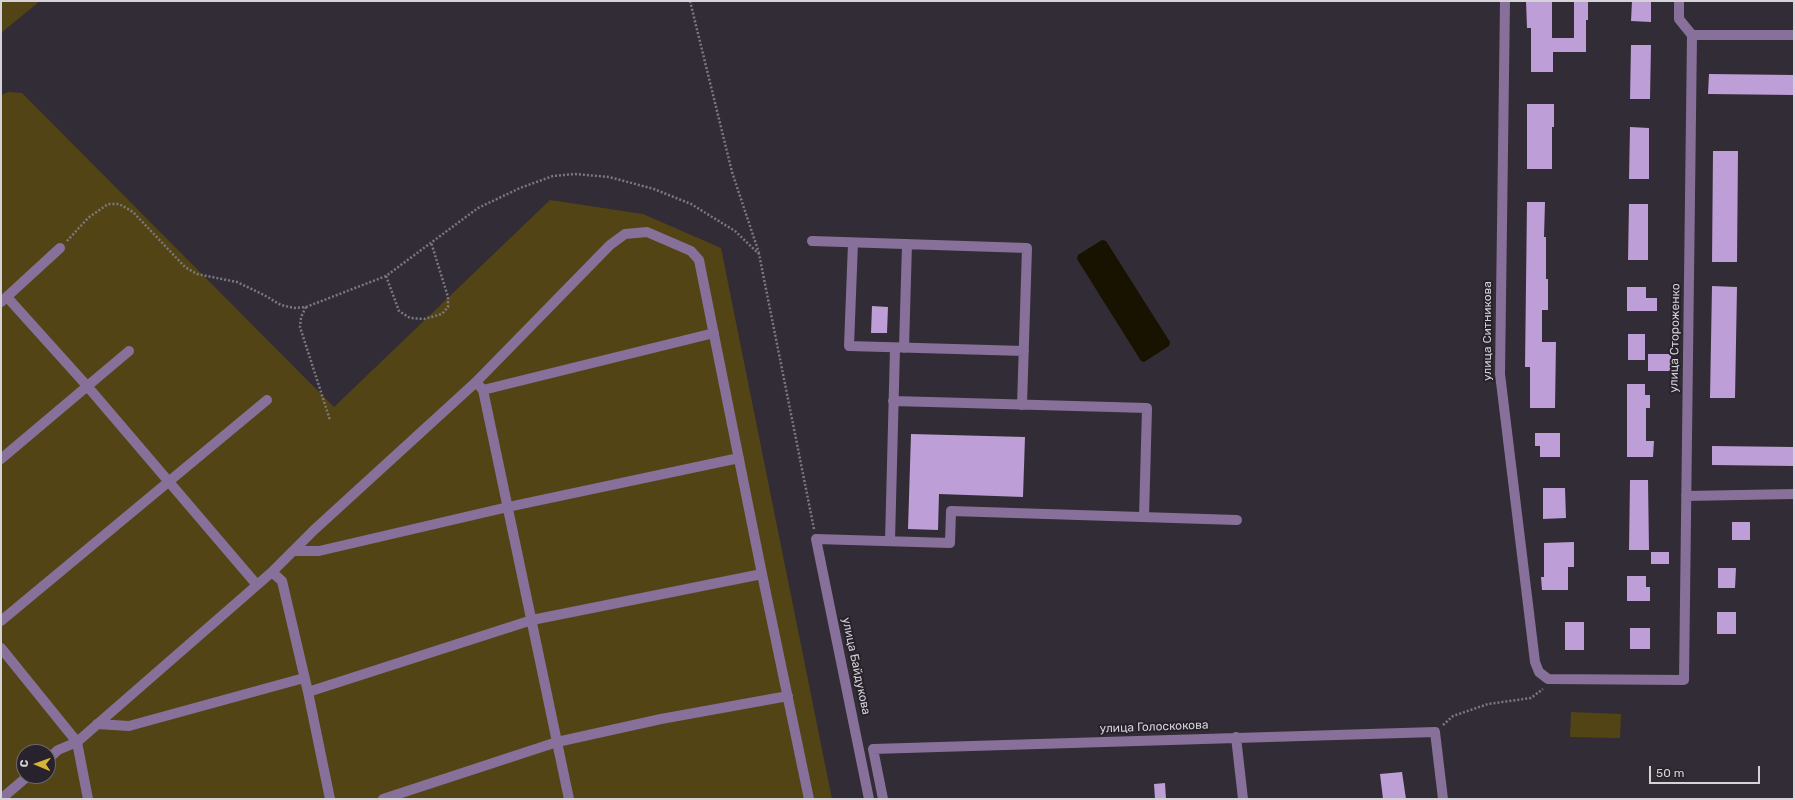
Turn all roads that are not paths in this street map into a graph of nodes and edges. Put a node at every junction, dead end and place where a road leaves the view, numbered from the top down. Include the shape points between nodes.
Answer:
1 (1505, 1) edge
2 (1679, 1) edge
3 (1692, 35) junction
4 (1794, 35) edge
5 (812, 241) dead end
6 (852, 243) junction
7 (907, 244) junction
8 (60, 248) road end
9 (4, 299) edge
10 (714, 333) junction
11 (900, 348) junction
12 (129, 351) dead end
13 (1024, 351) junction
14 (480, 386) junction
15 (88, 387) junction
16 (266, 400) dead end
17 (894, 401) junction
18 (1022, 404) junction
19 (739, 458) junction
20 (1, 459) edge
21 (170, 482) junction
22 (1794, 494) edge
23 (1686, 496) junction
24 (508, 506) junction
25 (1144, 517) junction
26 (1237, 520) dead end
27 (890, 541) junction
28 (293, 551) junction
29 (272, 572) junction
30 (762, 574) junction
31 (257, 585) junction
32 (532, 620) junction
33 (1, 621) edge
34 (1, 648) edge
35 (304, 678) junction
36 (1684, 680) joint
37 (308, 692) junction
38 (788, 696) junction
39 (98, 724) junction
40 (1236, 737) junction
41 (77, 742) junction
42 (557, 742) junction
43 (56, 752) edge
44 (18, 784) edge
45 (1, 798) edge
46 (88, 799) edge
47 (330, 799) edge
48 (383, 799) edge
49 (569, 799) edge
50 (809, 799) edge
51 (869, 799) edge
52 (883, 799) edge
53 (1243, 799) edge
54 (1443, 799) edge

1 - 36 street, улица Ситникова via 1500,374 1535,662 1539,672 1548,679
2 - 3 street via 1679,19
3 - 4 street
3 - 23 street, улица Стороженко
5 - 6 street
6 - 7 street
6 - 11 street via 849,346
7 - 11 street
7 - 13 street via 1027,248
8 - 9 street
9 - 15 street
10 - 14 street
10 - 14 street via 699,260 690,251 647,232 625,234 610,245
10 - 19 street
11 - 13 street
11 - 17 street
12 - 15 street
13 - 18 street
14 - 24 street
14 - 28 street
15 - 20 street
15 - 21 street
16 - 21 street
17 - 18 street
17 - 27 street
18 - 25 street via 1147,408
19 - 24 street
19 - 30 street
21 - 31 street
21 - 33 street
22 - 23 street
23 - 36 street, улица Стороженко
24 - 28 street via 319,551
24 - 32 street
25 - 26 street
25 - 27 street via 951,512 950,543
27 - 51 street, улица Байдукова via 816,539
28 - 29 street
29 - 31 street
29 - 35 street via 282,581
30 - 32 street
30 - 38 street
31 - 39 street
32 - 37 street
32 - 42 street
34 - 41 street
35 - 37 street
35 - 39 street via 129,726
37 - 47 street
38 - 42 street via 661,719
38 - 50 street
39 - 41 street
40 - 52 street, улица Голоскокова via 873,749
40 - 53 street
40 - 54 street, улица Голоскокова via 1435,732
41 - 43 street
41 - 46 street
42 - 48 street
42 - 49 street
44 - 45 street

